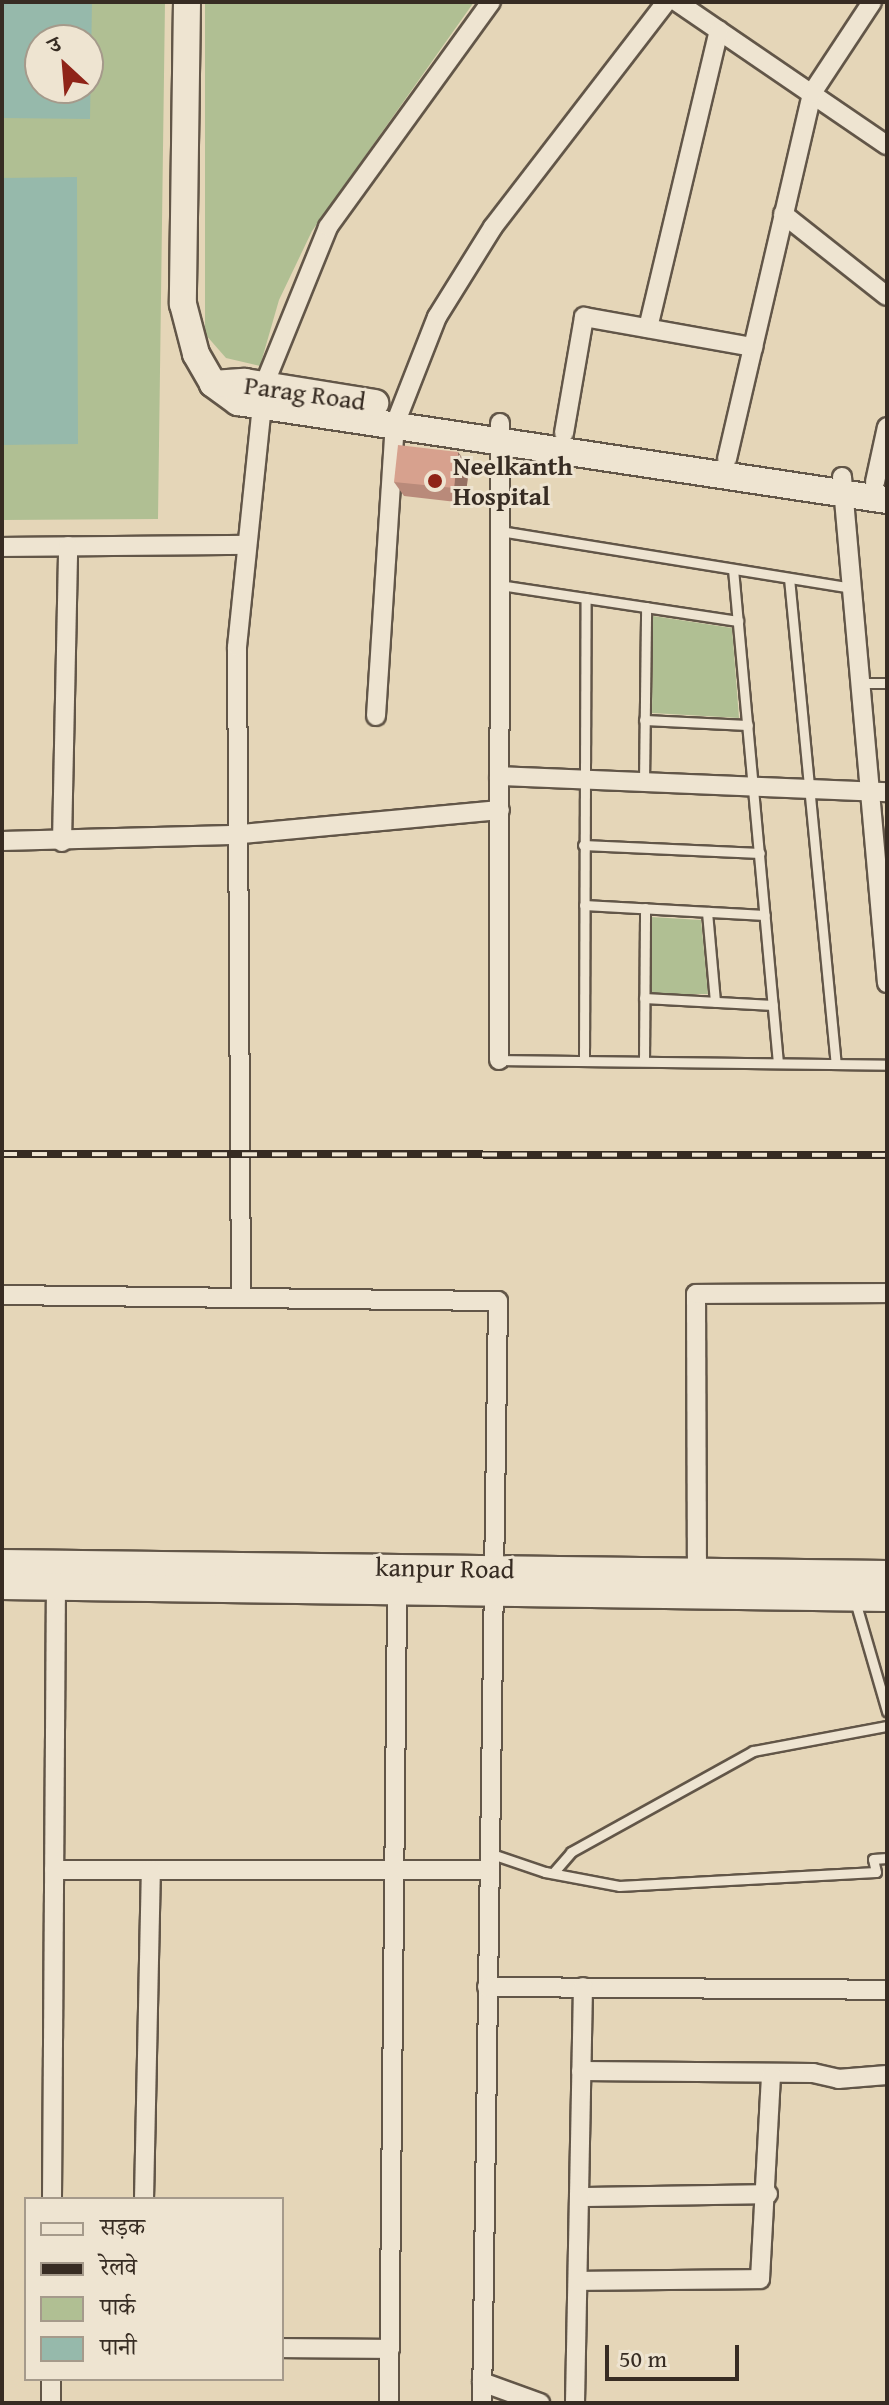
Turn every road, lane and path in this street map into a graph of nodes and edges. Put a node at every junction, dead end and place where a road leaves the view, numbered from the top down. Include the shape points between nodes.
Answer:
1 (187, 2) edge
2 (491, 2) edge
3 (666, 2) edge
4 (677, 2) edge
5 (872, 2) edge
6 (719, 30) junction
7 (812, 93) junction
8 (887, 145) edge
9 (783, 214) junction
10 (887, 296) edge
11 (648, 328) junction
12 (753, 347) junction
13 (263, 395) junction
14 (399, 416) junction
15 (887, 427) edge
16 (500, 432) junction
17 (564, 433) junction
18 (727, 459) junction
19 (843, 485) junction
20 (883, 489) edge
21 (500, 531) junction
22 (247, 545) junction
23 (68, 546) junction
24 (2, 547) edge
25 (733, 569) junction
26 (789, 578) junction
27 (500, 585) junction
28 (852, 589) junction
29 (586, 598) junction
30 (646, 607) junction
31 (738, 621) junction
32 (861, 683) junction
33 (887, 683) edge
34 (376, 716) dead end
35 (644, 720) junction
36 (748, 725) junction
37 (499, 776) junction
38 (583, 779) junction
39 (644, 782) junction
40 (754, 786) junction
41 (805, 788) junction
42 (879, 791) edge
43 (500, 810) junction
44 (238, 833) junction
45 (2, 841) edge
46 (62, 842) junction
47 (583, 845) junction
48 (760, 853) junction
49 (584, 905) junction
50 (645, 908) junction
51 (707, 912) junction
52 (765, 915) junction
53 (886, 962) edge
54 (887, 983) edge
55 (644, 998) junction
56 (715, 1002) junction
57 (773, 1005) junction
58 (499, 1060) joint
59 (584, 1060) junction
60 (644, 1061) junction
61 (778, 1062) junction
62 (836, 1063) junction
63 (887, 1065) edge
64 (887, 1293) edge
65 (2, 1295) edge
66 (241, 1298) junction
67 (2, 1563) edge
68 (887, 1574) edge
69 (56, 1576) junction
70 (493, 1582) junction
71 (697, 1584) junction
72 (2, 1586) edge
73 (397, 1593) junction
74 (854, 1598) junction
75 (887, 1598) edge
76 (887, 1711) edge
77 (887, 1726) edge
78 (887, 1858) edge
79 (489, 1861) junction
80 (54, 1870) junction
81 (151, 1870) junction
82 (394, 1870) junction
83 (553, 1873) junction
84 (487, 1987) junction
85 (583, 1987) junction
86 (887, 1990) edge
87 (581, 2071) junction
88 (771, 2075) junction
89 (887, 2075) edge
90 (768, 2194) junction
91 (52, 2197) edge
92 (144, 2197) edge
93 (579, 2197) junction
94 (578, 2281) junction
95 (284, 2348) edge
96 (390, 2349) junction
97 (51, 2381) edge
98 (482, 2382) junction
99 (51, 2403) edge
100 (389, 2403) edge
101 (482, 2403) edge
102 (540, 2403) edge
103 (575, 2403) edge

1 - 13 street, Parag Road via 183,304 196,354 213,384 238,402
2 - 13 street via 328,227
3 - 14 street via 493,227 437,317
4 - 6 street
5 - 7 street
6 - 7 street
6 - 11 street
7 - 8 street
7 - 9 street
9 - 10 street
9 - 12 street
11 - 12 street
11 - 17 street via 584,317
12 - 18 street
13 - 14 street, Parag Road
13 - 22 street
14 - 16 street, Parag Road
14 - 34 street
15 - 20 street
16 - 17 street, Parag Road
16 - 19 street, Parag Road
16 - 21 street
17 - 18 street, Parag Road
18 - 19 street, Parag Road
19 - 20 street, Parag Road
19 - 28 street
21 - 25 lane
21 - 27 street
22 - 23 street
22 - 44 street via 237,647
23 - 24 street
23 - 46 street
25 - 26 lane
25 - 31 lane
26 - 28 lane
26 - 41 lane
27 - 29 lane
27 - 37 street
28 - 32 street
29 - 30 lane
29 - 38 lane
30 - 31 lane
30 - 35 lane
31 - 36 lane
32 - 33 lane
32 - 42 street
35 - 36 lane
35 - 39 lane
36 - 40 lane
37 - 38 street
37 - 43 street
38 - 39 street
38 - 47 lane
39 - 40 street
40 - 41 street
40 - 48 lane
41 - 42 street
41 - 62 lane
42 - 53 street
43 - 44 street
43 - 58 street
44 - 46 street
44 - 66 street
45 - 46 street
47 - 48 lane
47 - 49 lane
48 - 52 lane
49 - 50 lane
49 - 59 lane
50 - 51 lane
50 - 55 lane
51 - 52 lane
51 - 56 lane
52 - 57 lane
53 - 54 street
55 - 56 lane
55 - 60 lane
56 - 57 lane
57 - 61 lane
58 - 59 lane
59 - 60 lane
60 - 61 lane
61 - 62 lane
62 - 63 lane
64 - 71 street via 696,1294
65 - 66 street
66 - 70 street via 498,1301
67 - 69 street, kanpur Road
68 - 71 street, kanpur Road
69 - 70 street, kanpur Road
69 - 72 street
69 - 73 street
69 - 80 street
70 - 71 street, kanpur Road
70 - 73 street
70 - 79 street
71 - 74 street
73 - 82 street
74 - 75 street
74 - 76 lane
77 - 83 lane via 753,1751 571,1852
78 - 83 lane via 873,1859 876,1872 619,1886
79 - 82 street
79 - 83 lane
79 - 84 street
80 - 81 street
80 - 91 street
81 - 82 street
81 - 92 street
82 - 96 street
84 - 85 street
84 - 98 street
85 - 86 street
85 - 87 street
87 - 88 street
87 - 93 street
88 - 89 street
88 - 90 street
90 - 93 street
90 - 94 street via 760,2279
93 - 94 street
94 - 103 street
95 - 96 street
96 - 100 street
97 - 99 street
98 - 101 street
98 - 102 street

